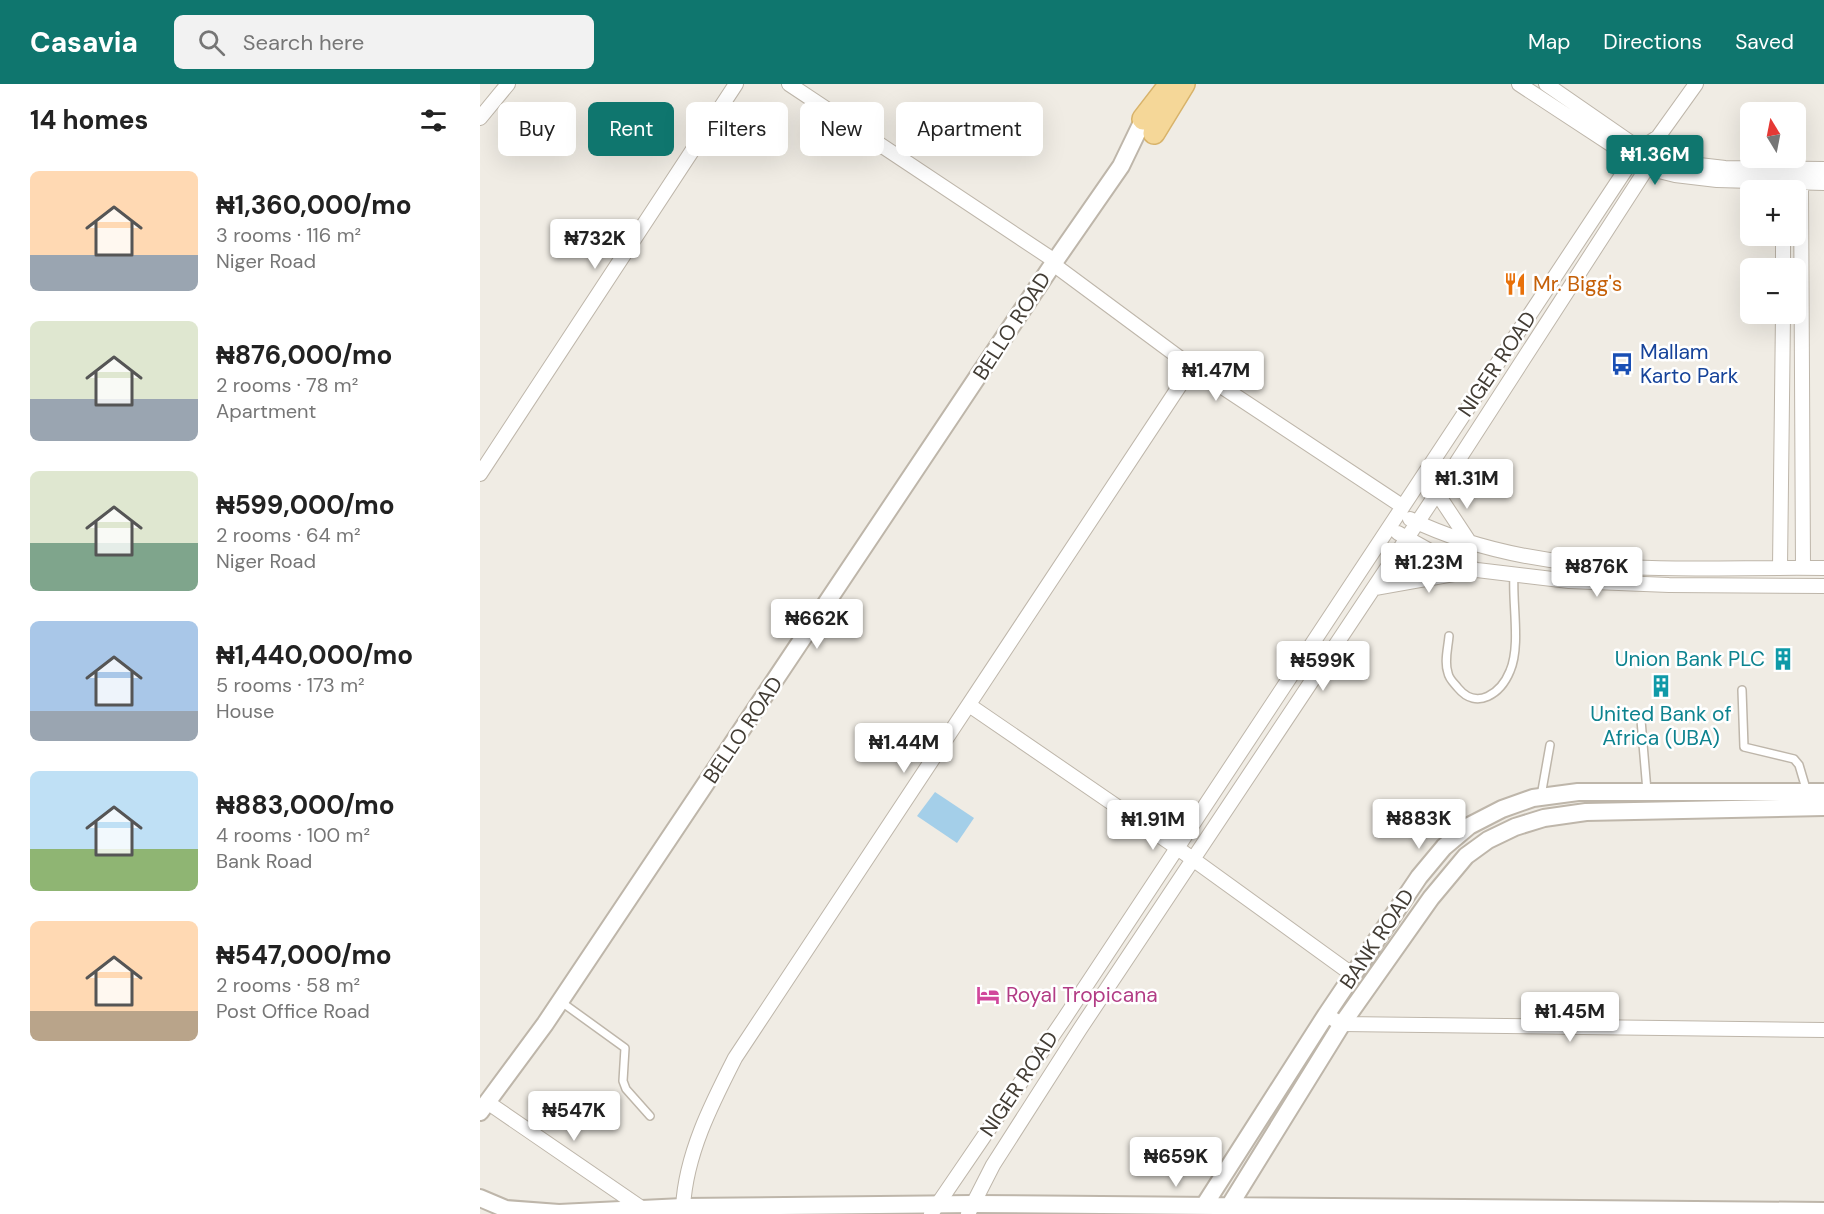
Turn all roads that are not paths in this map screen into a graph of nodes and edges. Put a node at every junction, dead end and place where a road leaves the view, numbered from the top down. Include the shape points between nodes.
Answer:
1 (508, 84) edge
2 (736, 84) edge
3 (789, 84) edge
4 (1164, 84) edge
5 (1170, 84) edge
6 (1184, 84) edge
7 (1193, 84) edge
8 (1519, 84) edge
9 (1546, 84) edge
10 (1696, 84) edge
11 (484, 102) edge
12 (480, 118) edge
13 (1149, 126) junction
14 (1658, 137) junction
15 (1636, 155) junction
16 (1651, 162) junction
17 (1824, 169) edge
18 (1740, 182) edge
19 (1806, 183) edge
20 (1824, 183) edge
21 (1054, 263) junction
22 (1783, 324) edge
23 (1799, 324) edge
24 (1192, 367) junction
25 (480, 474) edge
26 (1437, 493) junction
27 (1400, 509) junction
28 (1416, 521) junction
29 (1388, 528) junction
30 (1406, 538) junction
31 (1470, 543) junction
32 (1803, 567) junction
33 (1780, 568) junction
34 (1824, 568) edge
35 (1477, 570) junction
36 (1514, 574) junction
37 (1824, 586) edge
38 (1375, 588) junction
39 (1449, 636) dead end
40 (1742, 690) dead end
41 (969, 705) junction
42 (1641, 720) dead end
43 (1550, 746) dead end
44 (1647, 791) junction
45 (1806, 792) junction
46 (1824, 792) edge
47 (1540, 796) junction
48 (1749, 800) junction
49 (1824, 807) edge
50 (1176, 847) junction
51 (1191, 859) junction
52 (1353, 975) junction
53 (560, 1001) junction
54 (1326, 1015) junction
55 (1064, 1019) junction
56 (1342, 1024) junction
57 (1080, 1029) junction
58 (1824, 1030) edge
59 (484, 1107) edge
60 (650, 1116) dead end
61 (1245, 1177) junction
62 (480, 1198) edge
63 (683, 1207) junction
64 (1257, 1208) junction
65 (643, 1209) junction
66 (934, 1209) edge
67 (971, 1209) edge
68 (1201, 1210) edge
69 (1226, 1210) edge
70 (1824, 1211) edge

1 - 11 street
2 - 25 street
3 - 21 street
4 - 13 street, BELLO ROAD
5 - 13 main road
6 - 13 main road
7 - 13 street, BELLO ROAD
8 - 15 street
9 - 15 street
10 - 14 street
11 - 12 street
13 - 21 street, BELLO ROAD
14 - 15 street, NIGER ROAD
14 - 16 street, NIGER ROAD
15 - 16 street
15 - 27 street, NIGER ROAD
16 - 17 street via 1725,168
16 - 18 street via 1675,175
16 - 26 street, NIGER ROAD
19 - 20 street
21 - 24 street
21 - 53 street, BELLO ROAD
22 - 33 street
23 - 32 street
24 - 27 street
24 - 41 street
26 - 28 street, NIGER ROAD
26 - 31 street
27 - 28 street
27 - 29 street, NIGER ROAD
28 - 30 street, NIGER ROAD
28 - 31 street
29 - 30 street
29 - 50 street, NIGER ROAD
30 - 35 street
30 - 38 street, NIGER ROAD
31 - 33 street via 1563,563
32 - 33 street
32 - 34 street
35 - 36 street
35 - 38 street
36 - 37 street via 1569,581 1670,585
36 - 39 lane via 1515,657 1504,683 1490,697 1476,700 1448,676
38 - 51 street, NIGER ROAD
40 - 45 lane via 1744,747 1794,759
41 - 50 street
41 - 63 street via 735,1058 687,1168
42 - 44 lane
43 - 47 lane
44 - 47 street, BANK ROAD
44 - 48 street, BANK ROAD
45 - 46 street, BANK ROAD
45 - 48 street, BANK ROAD
47 - 52 street, BANK ROAD via 1469,826 1444,847
48 - 49 street, BANK ROAD
48 - 56 street, BANK ROAD via 1544,818 1488,840 1466,856 1431,898
50 - 51 street
50 - 55 street, NIGER ROAD
51 - 52 street
51 - 57 street, NIGER ROAD
52 - 54 street, BANK ROAD
53 - 59 street, BELLO ROAD
53 - 60 lane via 625,1048 623,1081
54 - 56 street
54 - 68 street, BANK ROAD
55 - 57 street
55 - 66 street, NIGER ROAD
56 - 58 street
56 - 61 street, BANK ROAD
57 - 67 street, NIGER ROAD via 993,1165
59 - 65 street
61 - 64 street
61 - 69 street, BANK ROAD
62 - 65 street via 506,1209 527,1212
63 - 65 street
63 - 66 street
64 - 69 street
64 - 70 street
66 - 67 street
67 - 68 street
68 - 69 street

